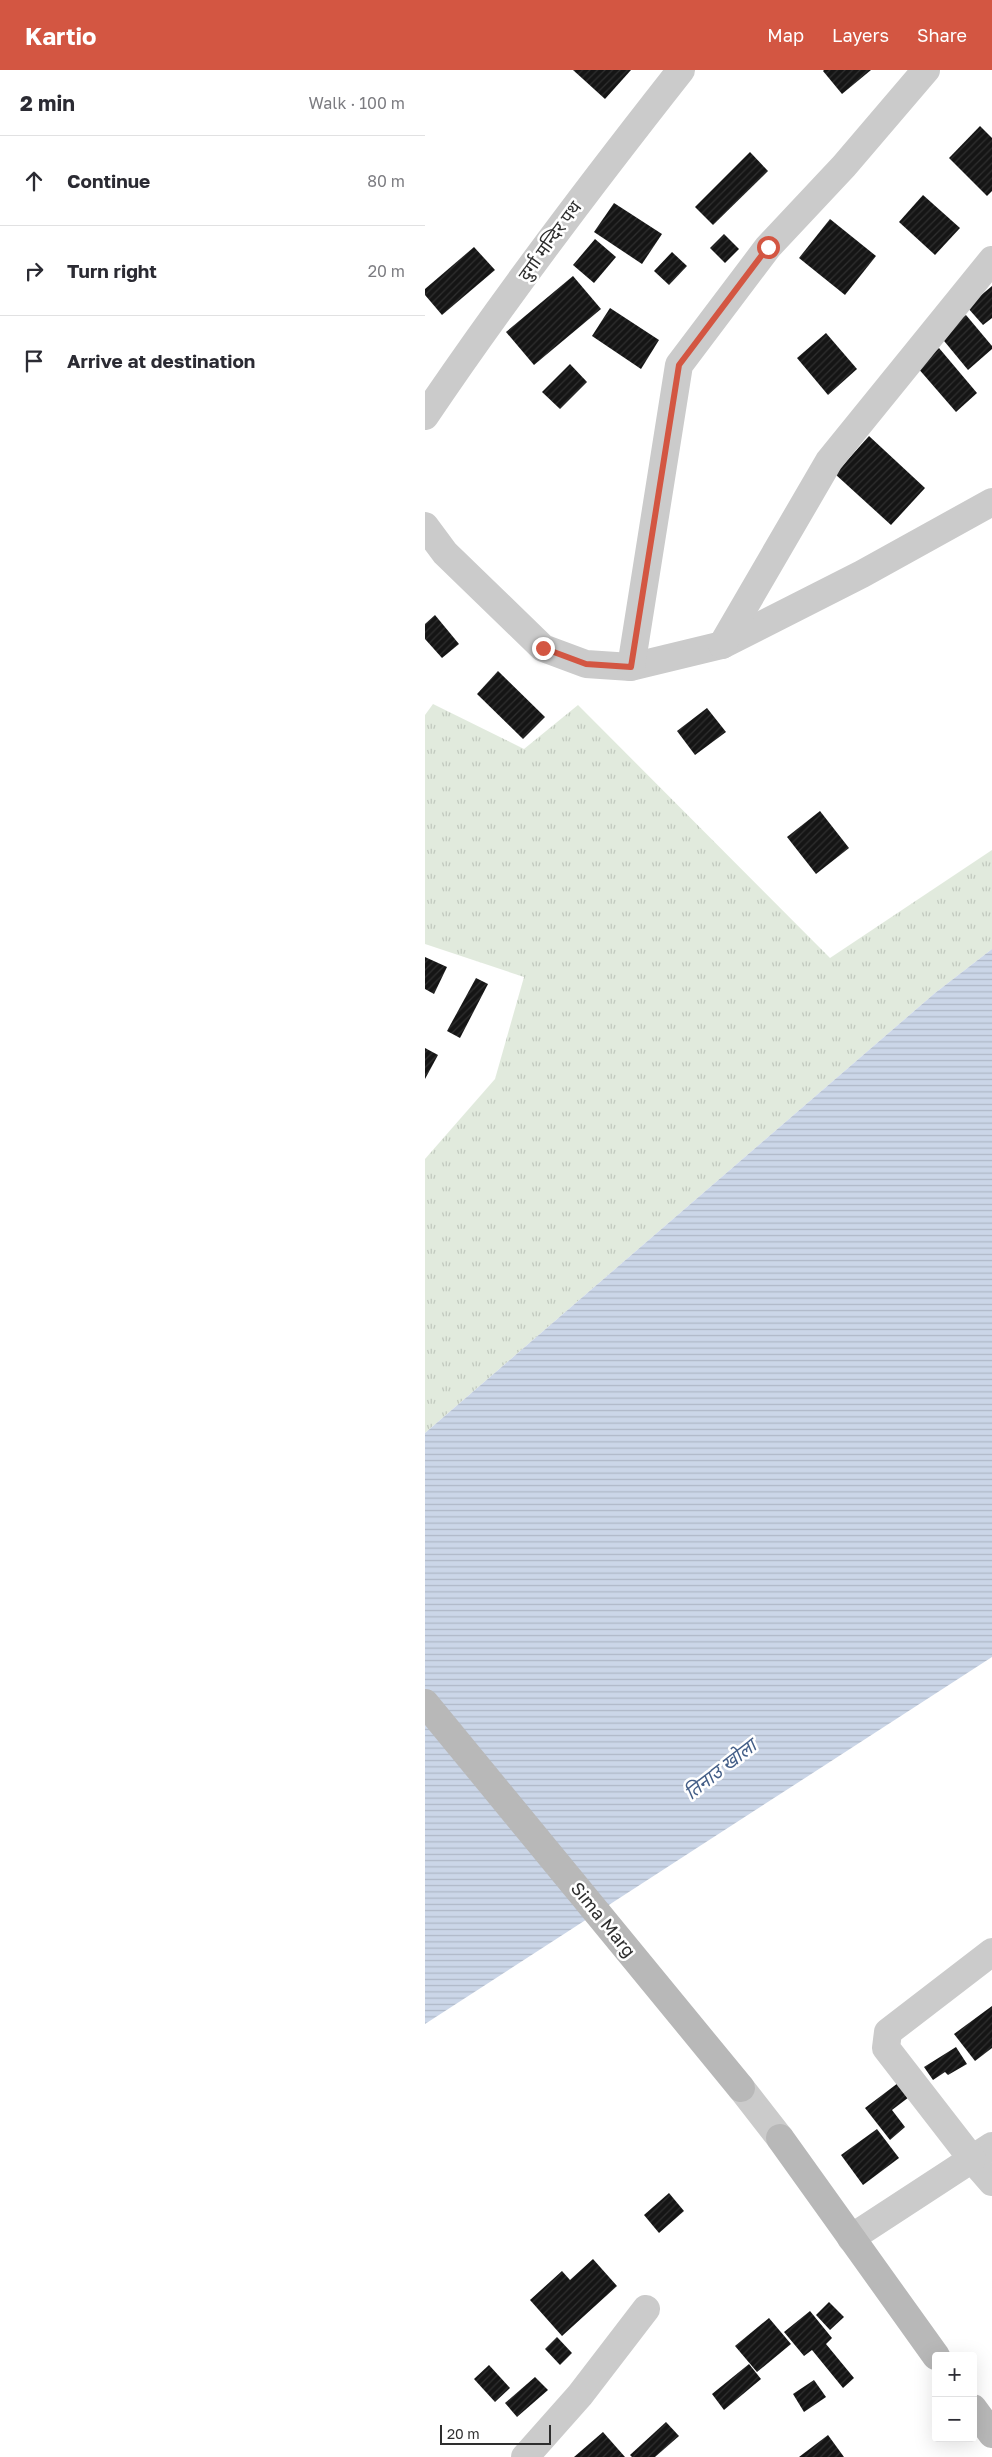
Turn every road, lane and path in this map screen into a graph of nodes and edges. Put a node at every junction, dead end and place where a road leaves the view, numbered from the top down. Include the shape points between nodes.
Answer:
1 (681, 70) edge
2 (926, 70) edge
3 (992, 260) edge
4 (425, 416) edge
5 (992, 502) edge
6 (425, 526) edge
7 (721, 645) junction
8 (631, 667) junction
9 (425, 1702) edge
10 (992, 1952) edge
11 (982, 2152) edge
12 (992, 2182) edge
13 (851, 2238) junction
14 (646, 2309) dead end
15 (933, 2352) edge
16 (977, 2413) edge
17 (992, 2434) edge
18 (530, 2455) edge

1 - 4 street, दुर्गा मन्दिर पथ via 586,190
2 - 8 street via 844,166 768,247 679,365
3 - 7 street via 829,461
5 - 7 street via 862,574
6 - 8 street via 445,553 543,648 586,664
7 - 8 street
9 - 13 street, Sima Marg via 741,2088
10 - 11 street via 888,2032 886,2040 887,2048
11 - 12 street
11 - 13 street
13 - 15 street
14 - 18 street
16 - 17 street

